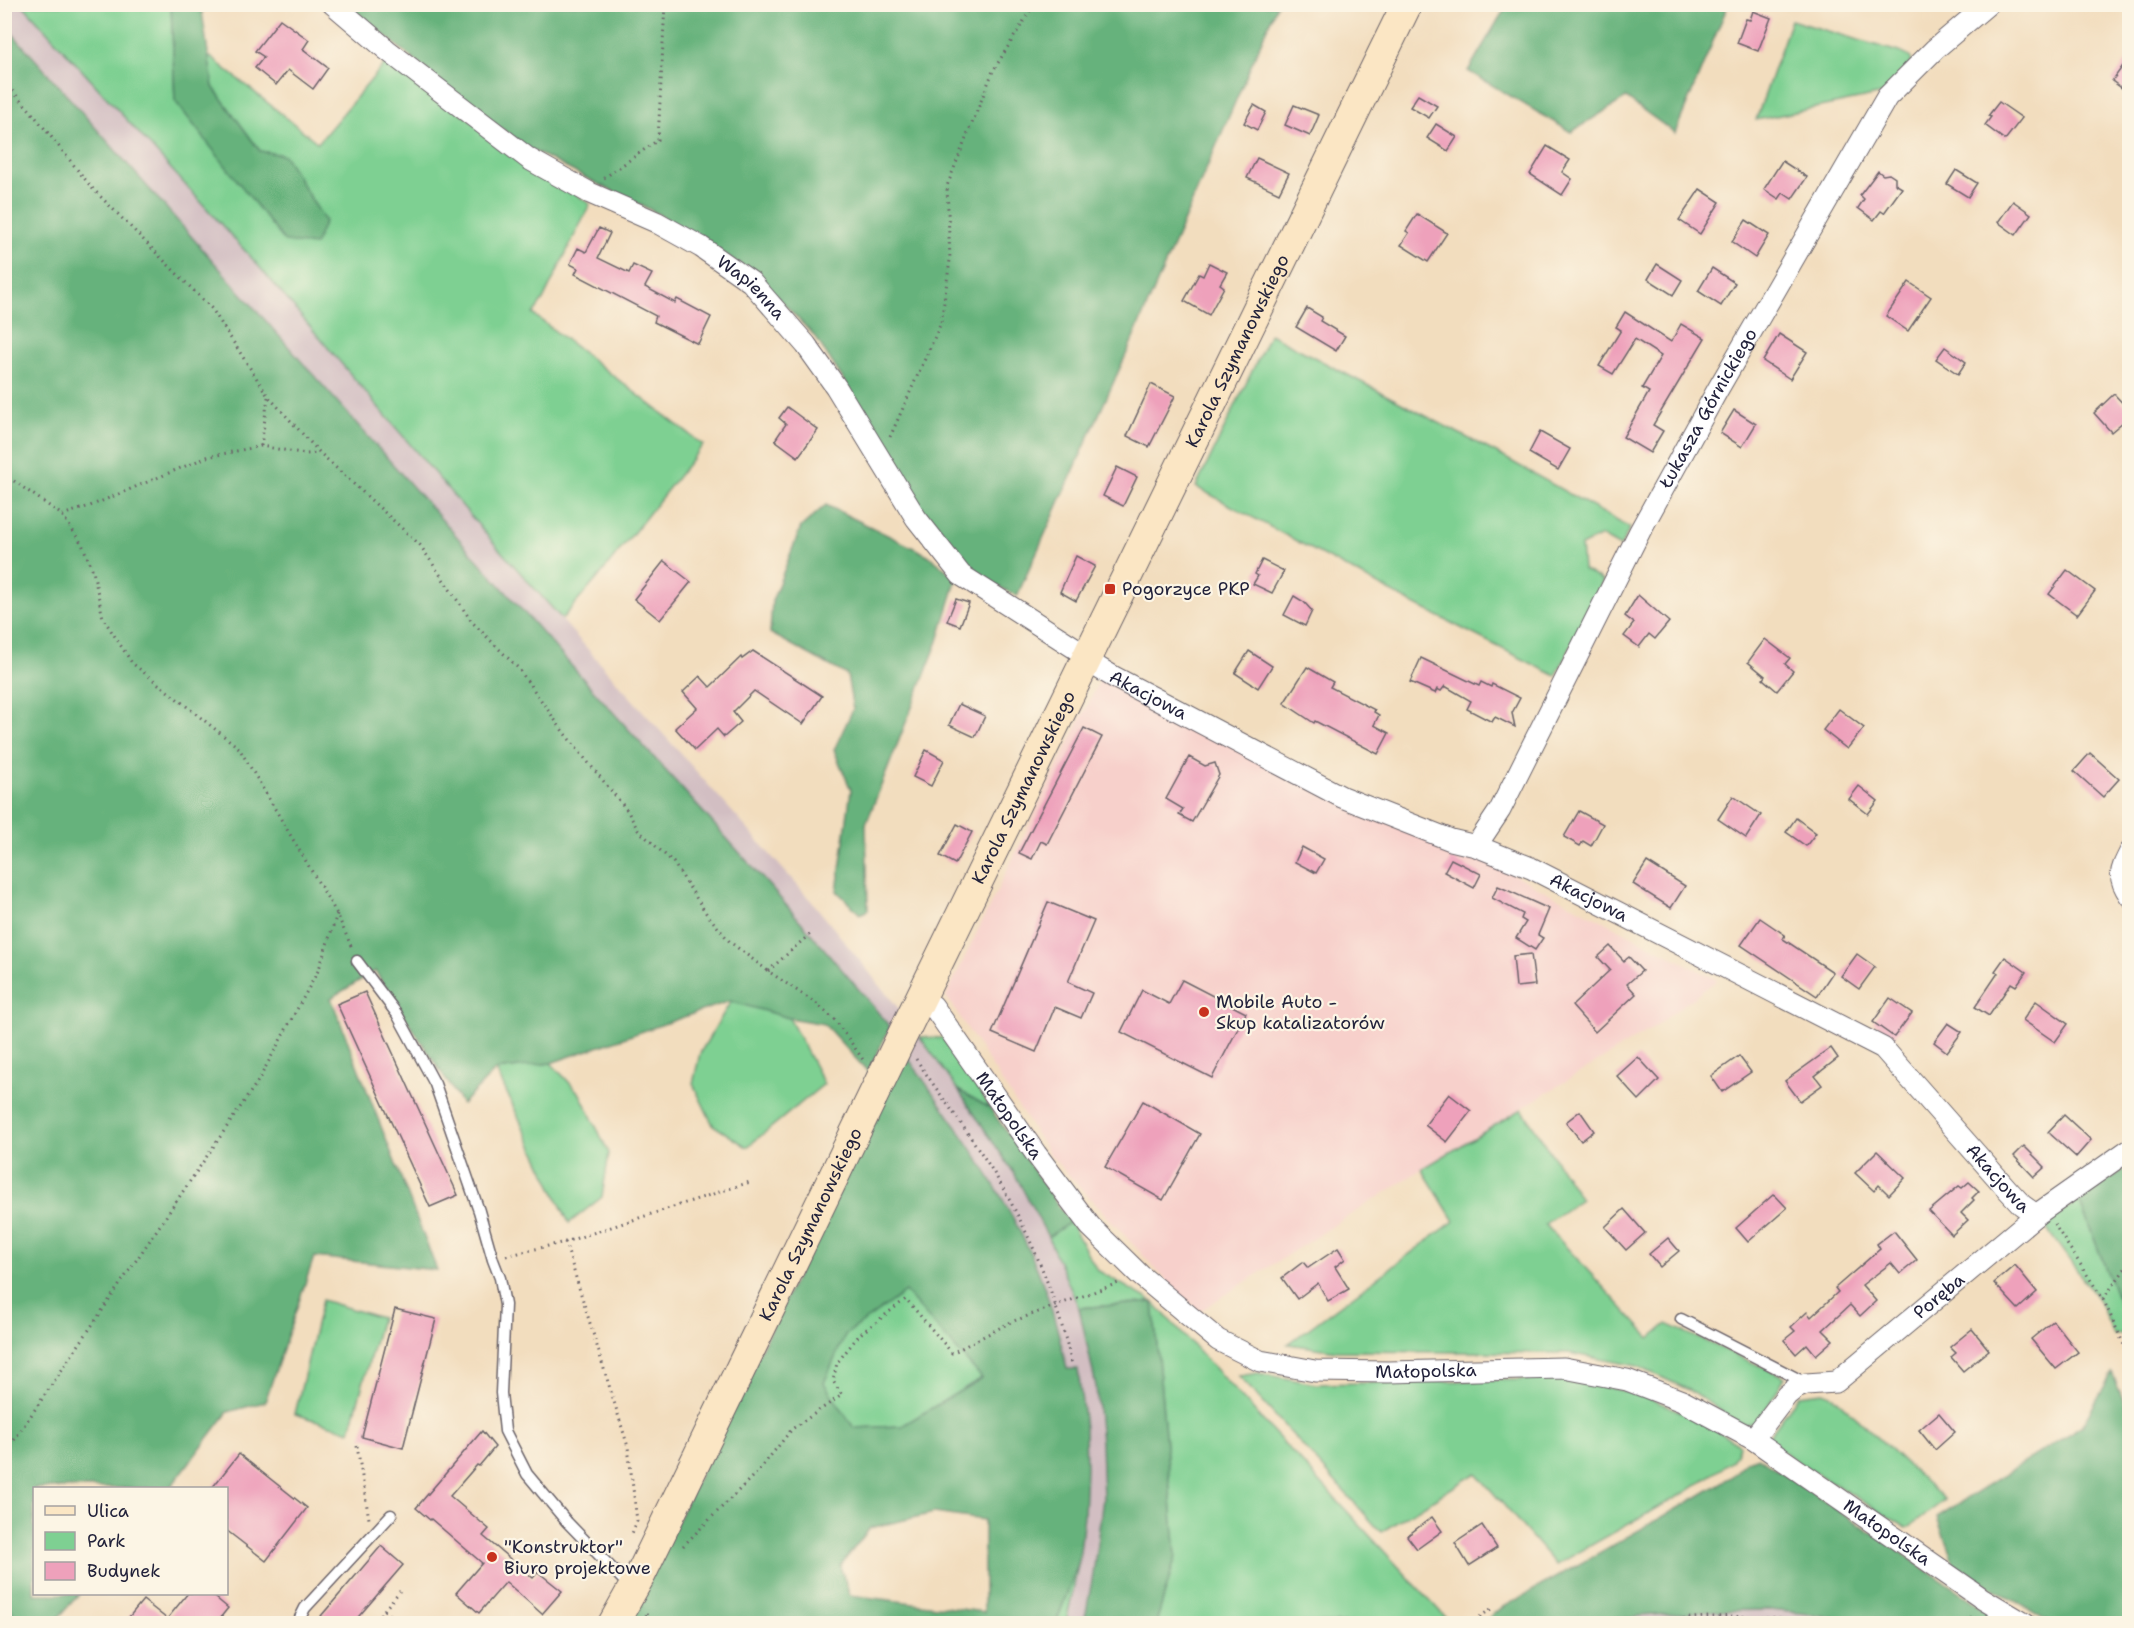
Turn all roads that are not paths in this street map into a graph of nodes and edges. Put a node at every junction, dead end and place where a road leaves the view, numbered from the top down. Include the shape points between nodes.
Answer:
1 (333, 4) edge
2 (1407, 4) edge
3 (1988, 4) edge
4 (1089, 657) junction
5 (1476, 846) junction
6 (2130, 852) edge
7 (2130, 896) edge
8 (357, 961) road end
9 (921, 1000) junction
10 (2130, 1149) edge
11 (2036, 1215) junction
12 (1681, 1319) dead end
13 (1806, 1384) junction
14 (1753, 1439) junction
15 (391, 1515) dead end
16 (630, 1579) junction
17 (297, 1623) edge
18 (613, 1623) edge
19 (2025, 1623) edge

1 - 4 street, Wapienna via 520,153 586,191 701,247 751,282 806,345 916,519 961,575
2 - 4 street, Karola Szymanowskiego
3 - 5 street, Łukasza Górnickiego via 1887,97 1710,402 1640,531 1500,810
4 - 5 street, Akacjowa via 1114,677 1342,797
4 - 9 street, Karola Szymanowskiego
5 - 11 street, Akacjowa via 1531,868 1883,1048 2008,1190
6 - 7 street via 2120,877
8 - 16 lane via 397,1014 435,1084 479,1211 505,1305 501,1393 505,1431 527,1474 567,1522
9 - 14 street, Małopolska via 933,1006 1090,1226 1140,1275 1218,1340 1260,1361 1315,1371 1564,1368 1627,1380 1682,1401
9 - 16 street, Karola Szymanowskiego
10 - 11 street, Poręba
11 - 13 street, Poręba via 1836,1382
12 - 13 lane
13 - 14 street via 1787,1395
14 - 19 street, Małopolska via 1983,1599
15 - 17 lane via 305,1608
16 - 18 street, Karola Szymanowskiego

